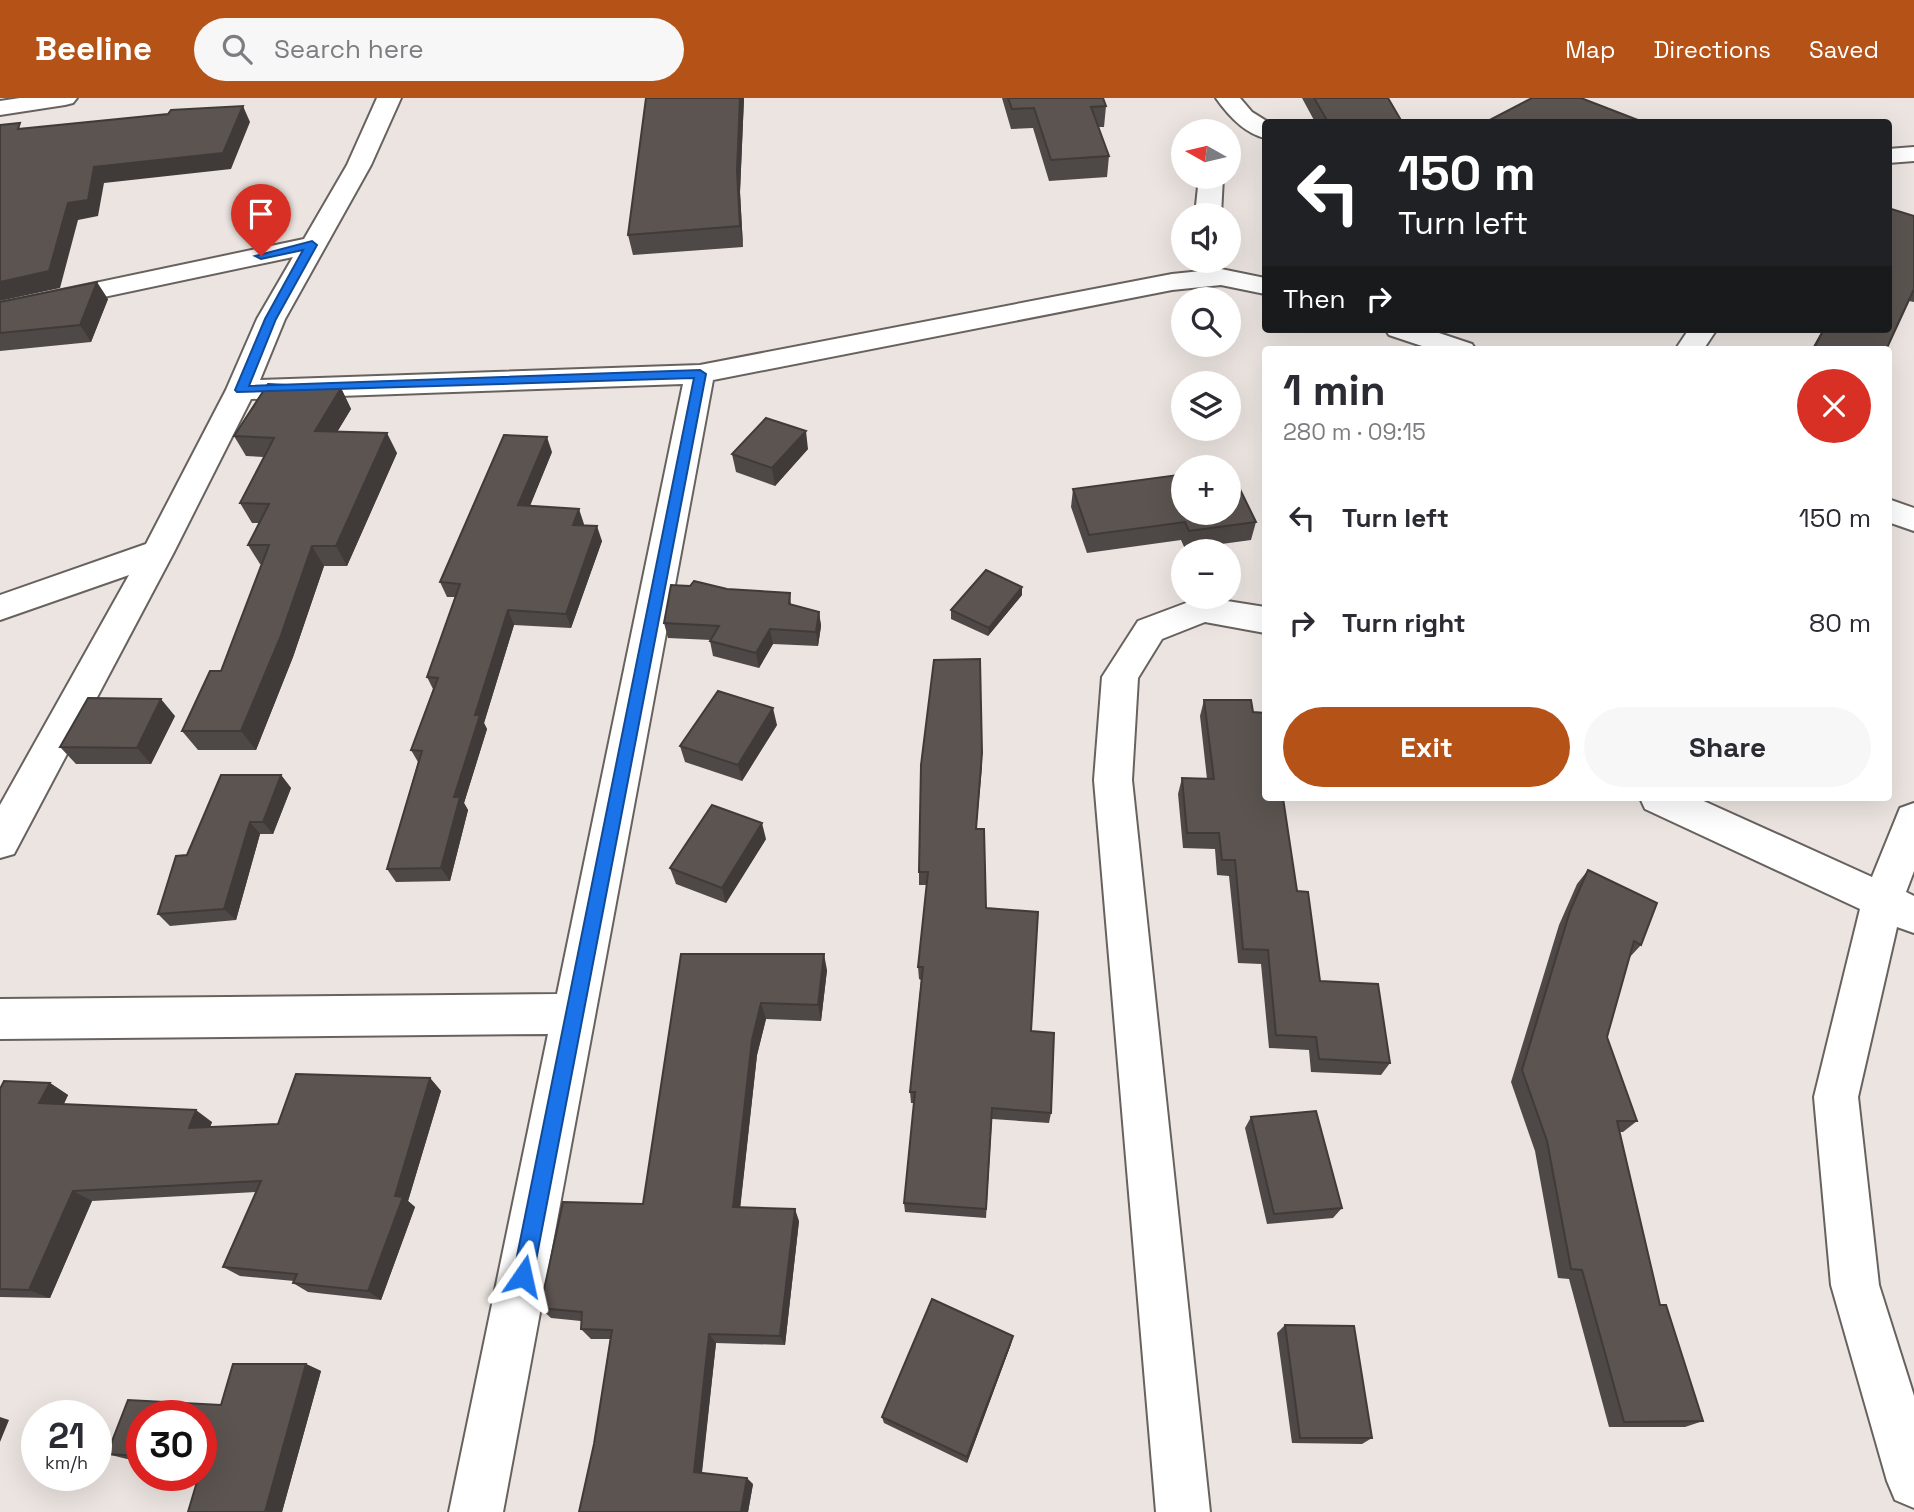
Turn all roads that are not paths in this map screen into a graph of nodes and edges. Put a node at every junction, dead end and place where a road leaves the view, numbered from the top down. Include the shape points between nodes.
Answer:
1 (65, 98) edge
2 (389, 98) edge
3 (0, 107) edge
4 (1230, 112) edge
5 (1262, 129) edge
6 (1914, 154) edge
7 (1892, 156) edge
8 (312, 245) junction
9 (1171, 273) edge
10 (1194, 273) edge
11 (1262, 285) edge
12 (0, 311) edge
13 (1411, 333) edge
14 (1450, 346) edge
15 (700, 374) junction
16 (241, 390) junction
17 (1892, 512) edge
18 (1914, 520) edge
19 (158, 552) junction
20 (0, 608) edge
21 (1262, 620) edge
22 (1666, 801) edge
23 (1914, 819) edge
24 (0, 842) edge
25 (1899, 908) edge
26 (575, 1014) junction
27 (0, 1019) edge
28 (1914, 1481) edge
29 (476, 1512) edge
30 (1183, 1512) edge

1 - 3 street
2 - 8 street via 359,165
4 - 5 street
6 - 7 street
8 - 12 street
8 - 16 street via 271,319
9 - 15 street
10 - 11 street
13 - 14 street
15 - 16 street
15 - 26 street
16 - 19 street
17 - 18 street
19 - 20 street
19 - 24 street
21 - 30 street via 1203,610 1150,630 1120,677 1113,780
22 - 25 street
23 - 25 street
25 - 28 street via 1836,1097 1855,1285
26 - 27 street
26 - 29 street

